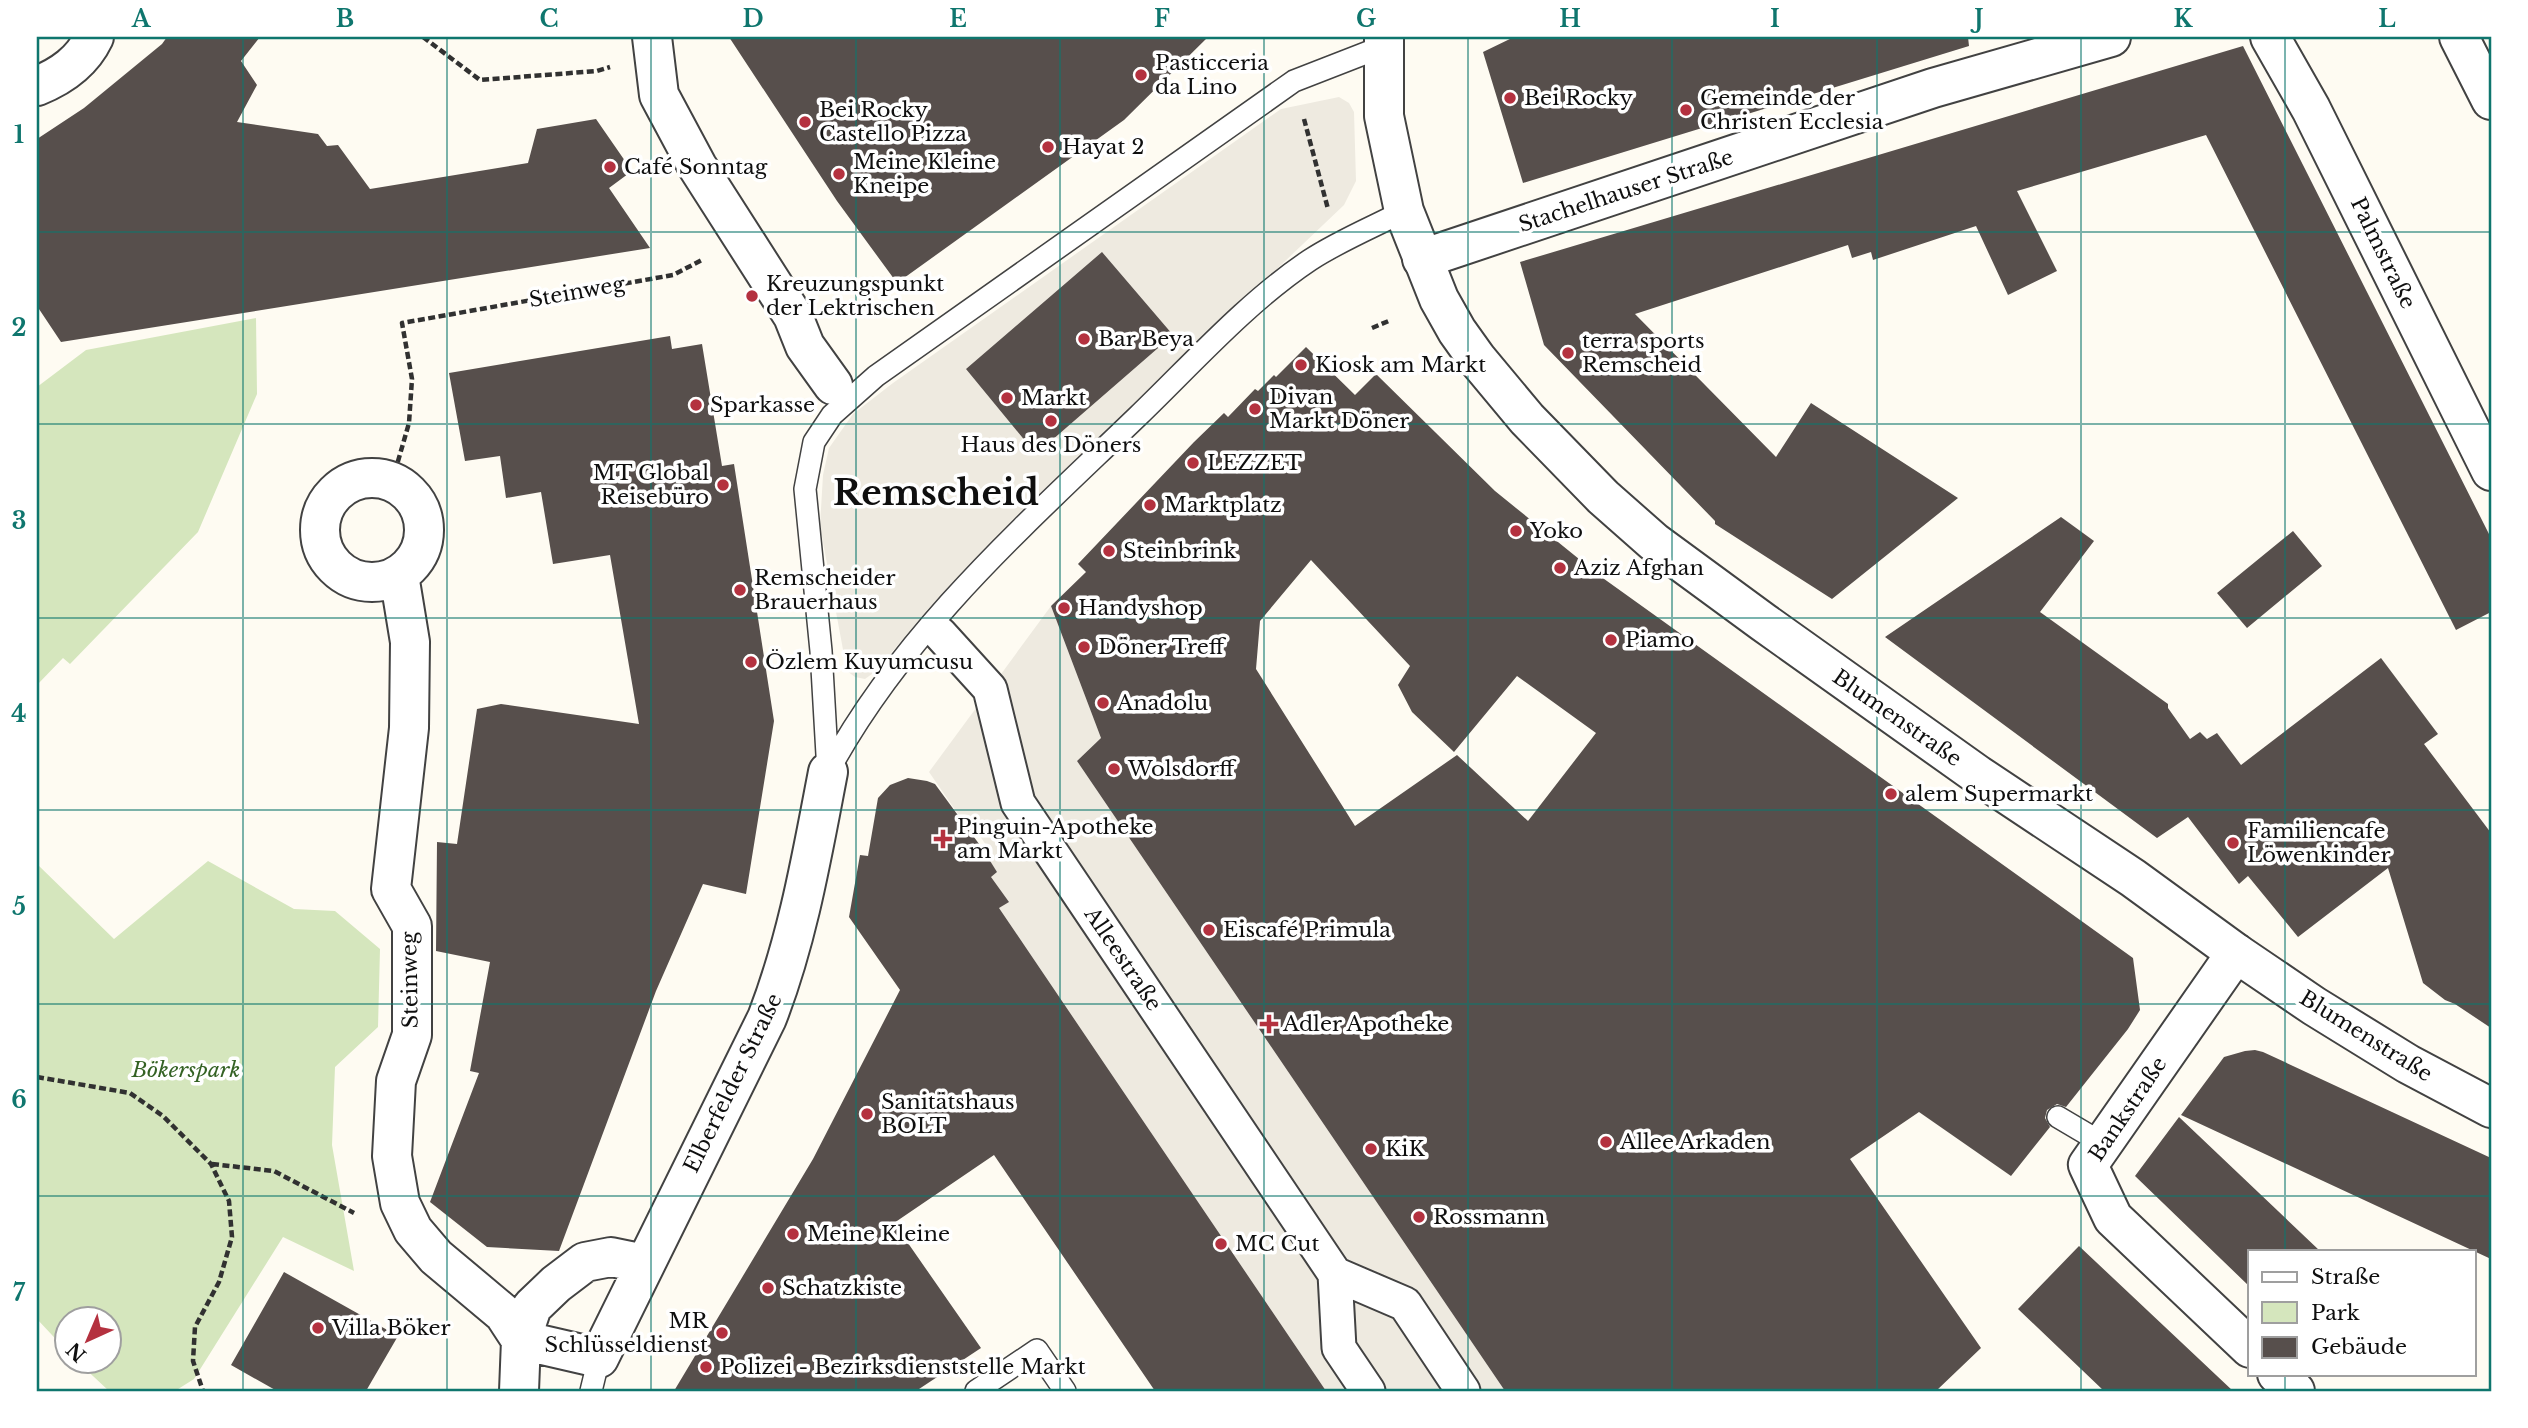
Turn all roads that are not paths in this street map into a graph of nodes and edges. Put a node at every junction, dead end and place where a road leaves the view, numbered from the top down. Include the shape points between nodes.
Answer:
1 (94, 37) edge
2 (652, 37) edge
3 (2111, 37) edge
4 (2270, 37) edge
5 (2459, 37) edge
6 (1384, 42) edge
7 (37, 86) edge
8 (2491, 100) edge
9 (1404, 211) junction
10 (1422, 259) junction
11 (833, 385) dead end
12 (2491, 471) edge
13 (399, 575) junction
14 (936, 629) junction
15 (828, 772) junction
16 (2236, 953) junction
17 (2491, 1108) edge
18 (2058, 1117) dead end
19 (2095, 1154) junction
20 (645, 1264) junction
21 (1335, 1274) junction
22 (521, 1340) junction
23 (2248, 1346) edge
24 (595, 1374) edge
25 (2279, 1376) edge
26 (519, 1391) edge
27 (976, 1391) edge
28 (1065, 1391) edge
29 (1368, 1391) edge
30 (1463, 1391) edge
31 (2295, 1391) edge

1 - 7 street via 69,71
2 - 11 street via 659,95 697,166
3 - 10 street, Stachelhauser Straße via 1920,92
4 - 12 street, Palmstraße via 2311,108
5 - 8 street
6 - 9 street via 1384,116
6 - 15 lane via 1294,81 876,376 832,415 814,442 805,489
9 - 10 street
9 - 14 lane via 1311,260 1228,328 1068,483
10 - 16 street, Blumenstraße via 1439,299 1478,359 1536,428 1654,542
13 - 13 street via 381,582 361,582 330,561 320,524 338,491 373,478 408,492 424,527 422,546 413,563
13 - 22 street, Steinweg via 410,642 409,728 391,888 412,926 412,1035 396,1082 391,1156 400,1203 414,1230 436,1257 504,1314
14 - 15 lane via 872,698
14 - 21 street, Alleestraße via 990,690 1018,803
15 - 20 street, Elberfelder Straße via 783,976 740,1077
16 - 17 street, Blumenstraße via 2408,1064
16 - 19 street, Bankstraße
18 - 19 lane
19 - 23 street, Bankstraße via 2113,1218
20 - 22 street via 611,1257 585,1262 532,1307
20 - 24 street, Elberfelder Straße
21 - 29 street via 1339,1348
21 - 30 street via 1405,1304
22 - 24 street, Elberfelder Straße
22 - 26 street
25 - 31 street
27 - 28 lane via 1037,1350

